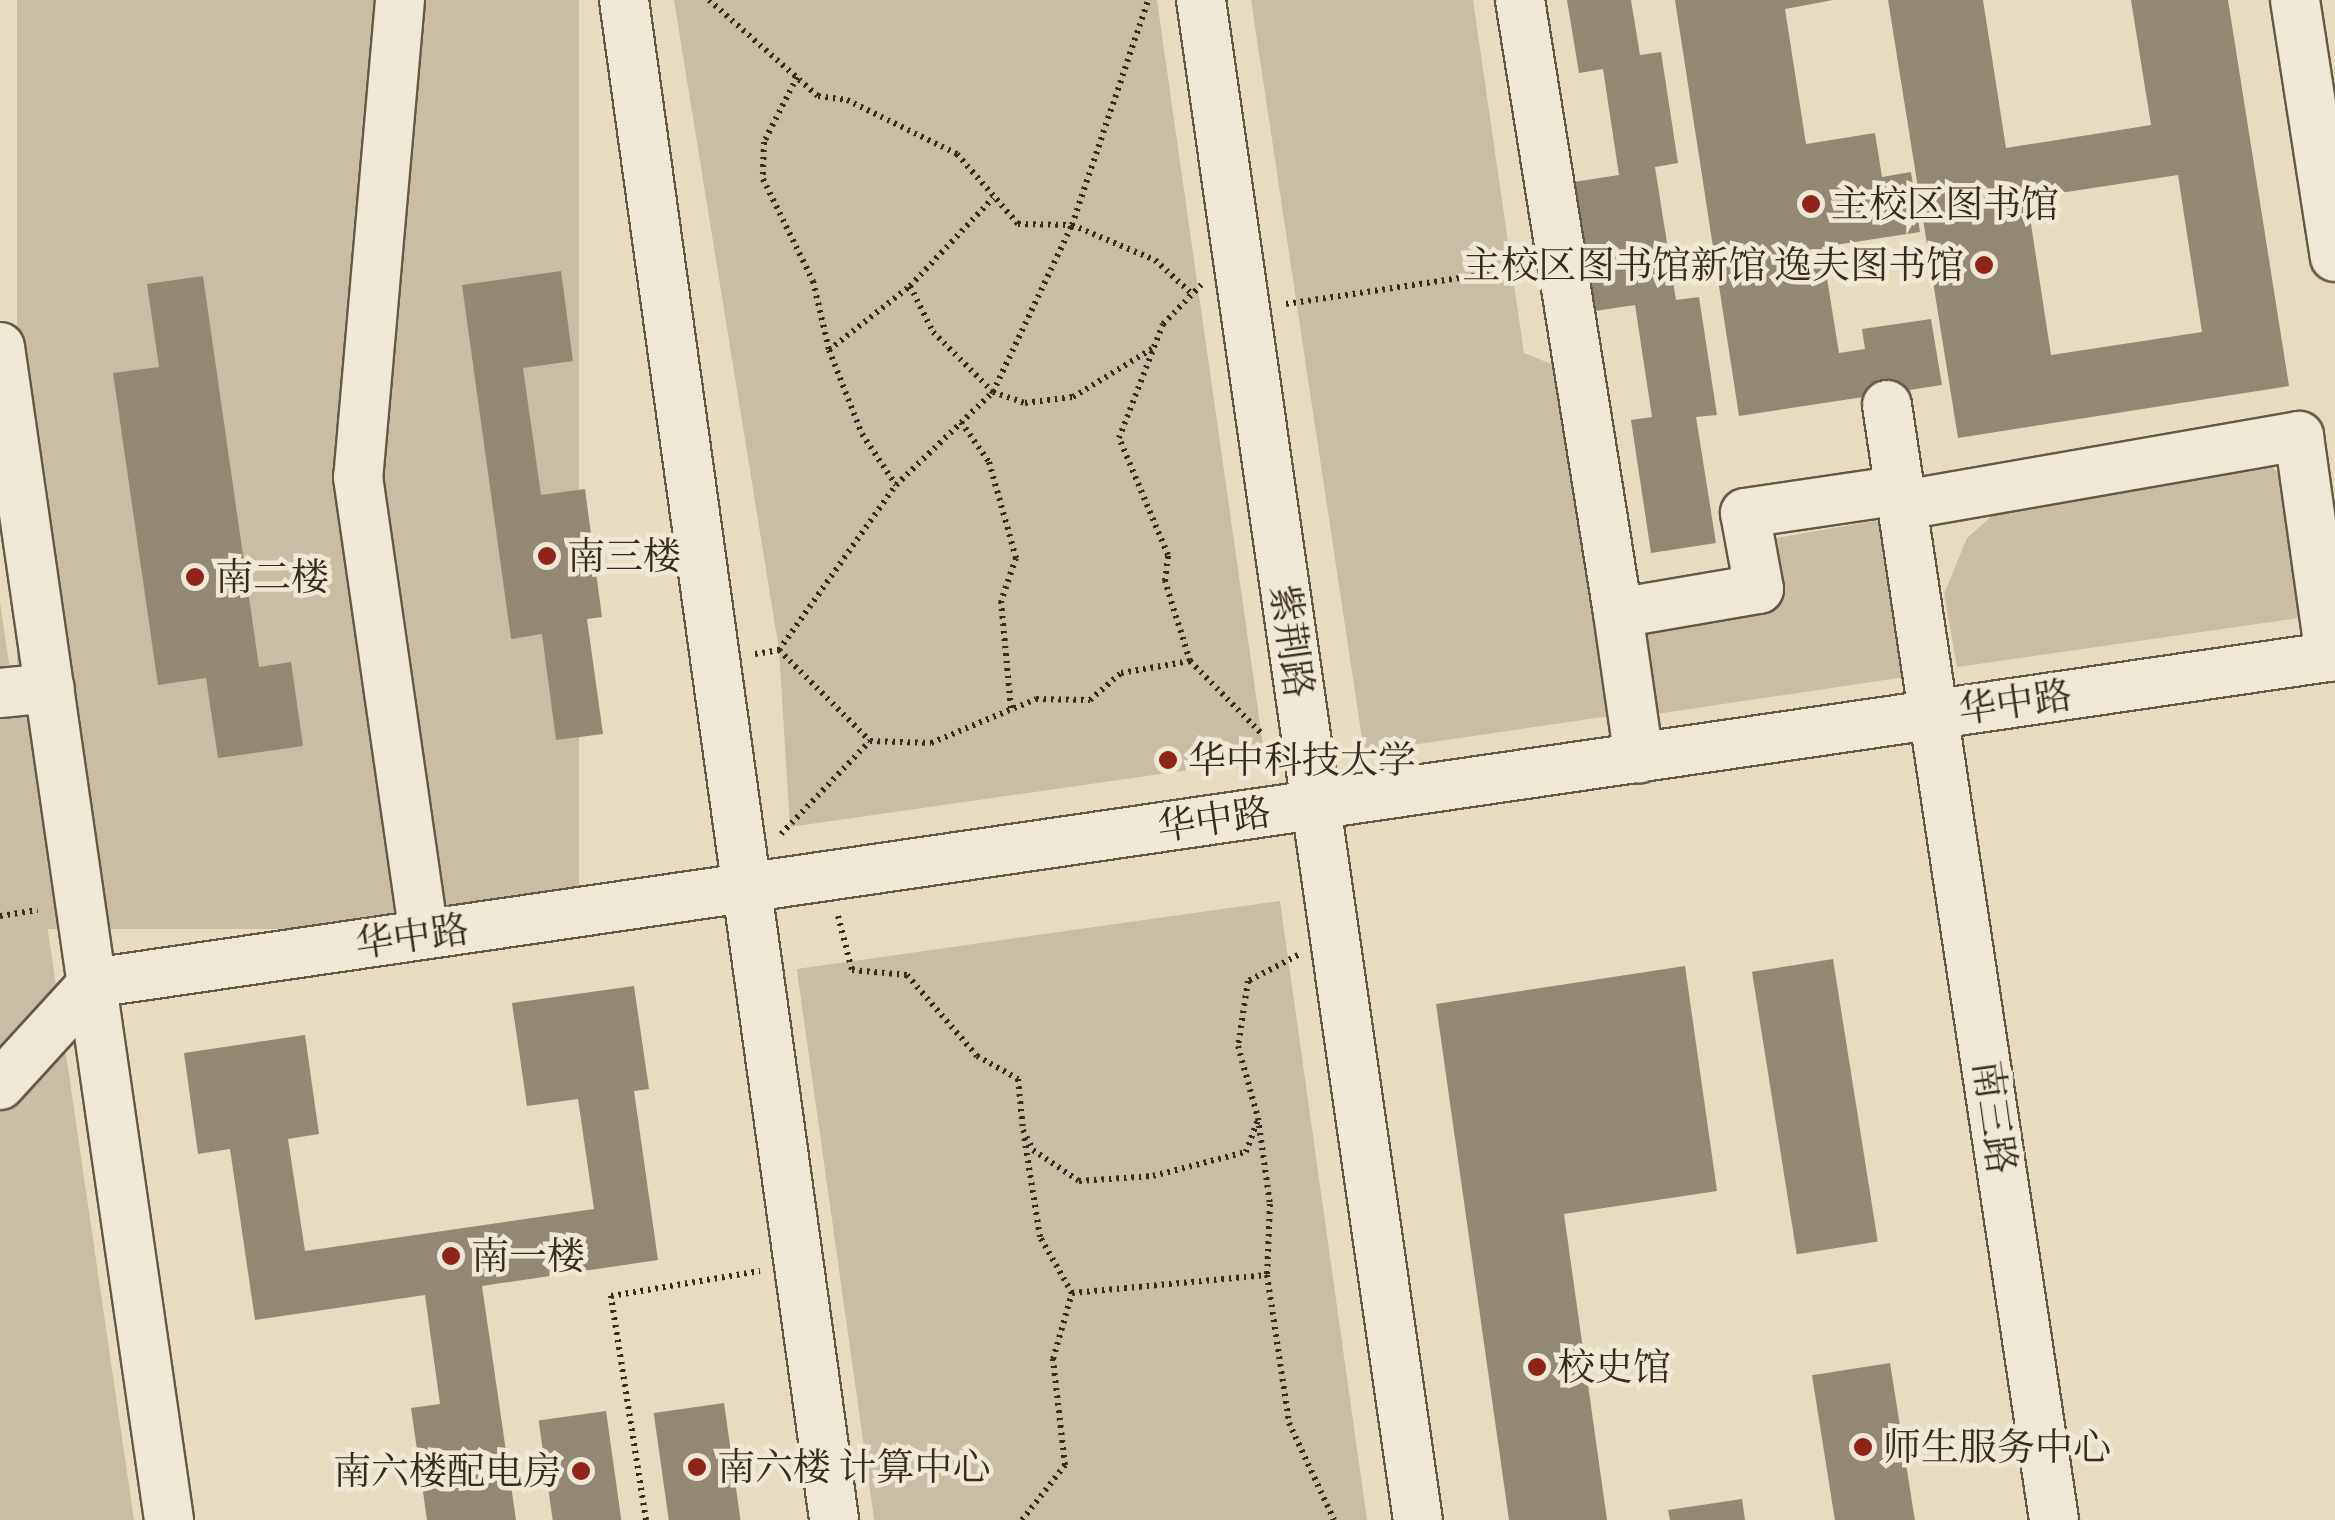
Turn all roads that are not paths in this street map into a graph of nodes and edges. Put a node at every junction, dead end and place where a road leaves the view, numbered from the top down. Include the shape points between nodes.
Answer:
1 (400, 0) edge
2 (624, 0) edge
3 (1201, 0) edge
4 (1520, 0) edge
5 (2294, 0) edge
6 (2326, 143) edge
7 (2335, 257) edge
8 (0, 347) edge
9 (1887, 405) dead end
10 (2317, 433) edge
11 (1902, 498) junction
12 (1618, 613) junction
13 (2332, 656) edge
14 (50, 688) junction
15 (0, 693) edge
16 (1935, 714) junction
17 (1639, 758) junction
18 (1314, 794) junction
19 (743, 881) junction
20 (424, 934) junction
21 (93, 983) junction
22 (0, 1085) edge
23 (169, 1520) edge
24 (834, 1520) edge
25 (1418, 1520) edge
26 (2054, 1520) edge

1 - 20 street via 358,477
2 - 19 street
3 - 18 street, 紫荆路
4 - 12 street
5 - 6 street
6 - 7 street
8 - 14 street
9 - 11 street, 南三路
10 - 11 street
10 - 13 street
11 - 12 street via 1745,513 1759,588
11 - 16 street, 南三路
12 - 17 street
13 - 16 street, 华中路
14 - 15 street
14 - 21 street
16 - 17 street, 华中路
16 - 26 street, 南三路
17 - 18 street, 华中路
18 - 19 street, 华中路 via 829,876
18 - 25 street, 紫荆路
19 - 20 street, 华中路
19 - 24 street
20 - 21 street, 华中路
21 - 22 street
21 - 23 street

